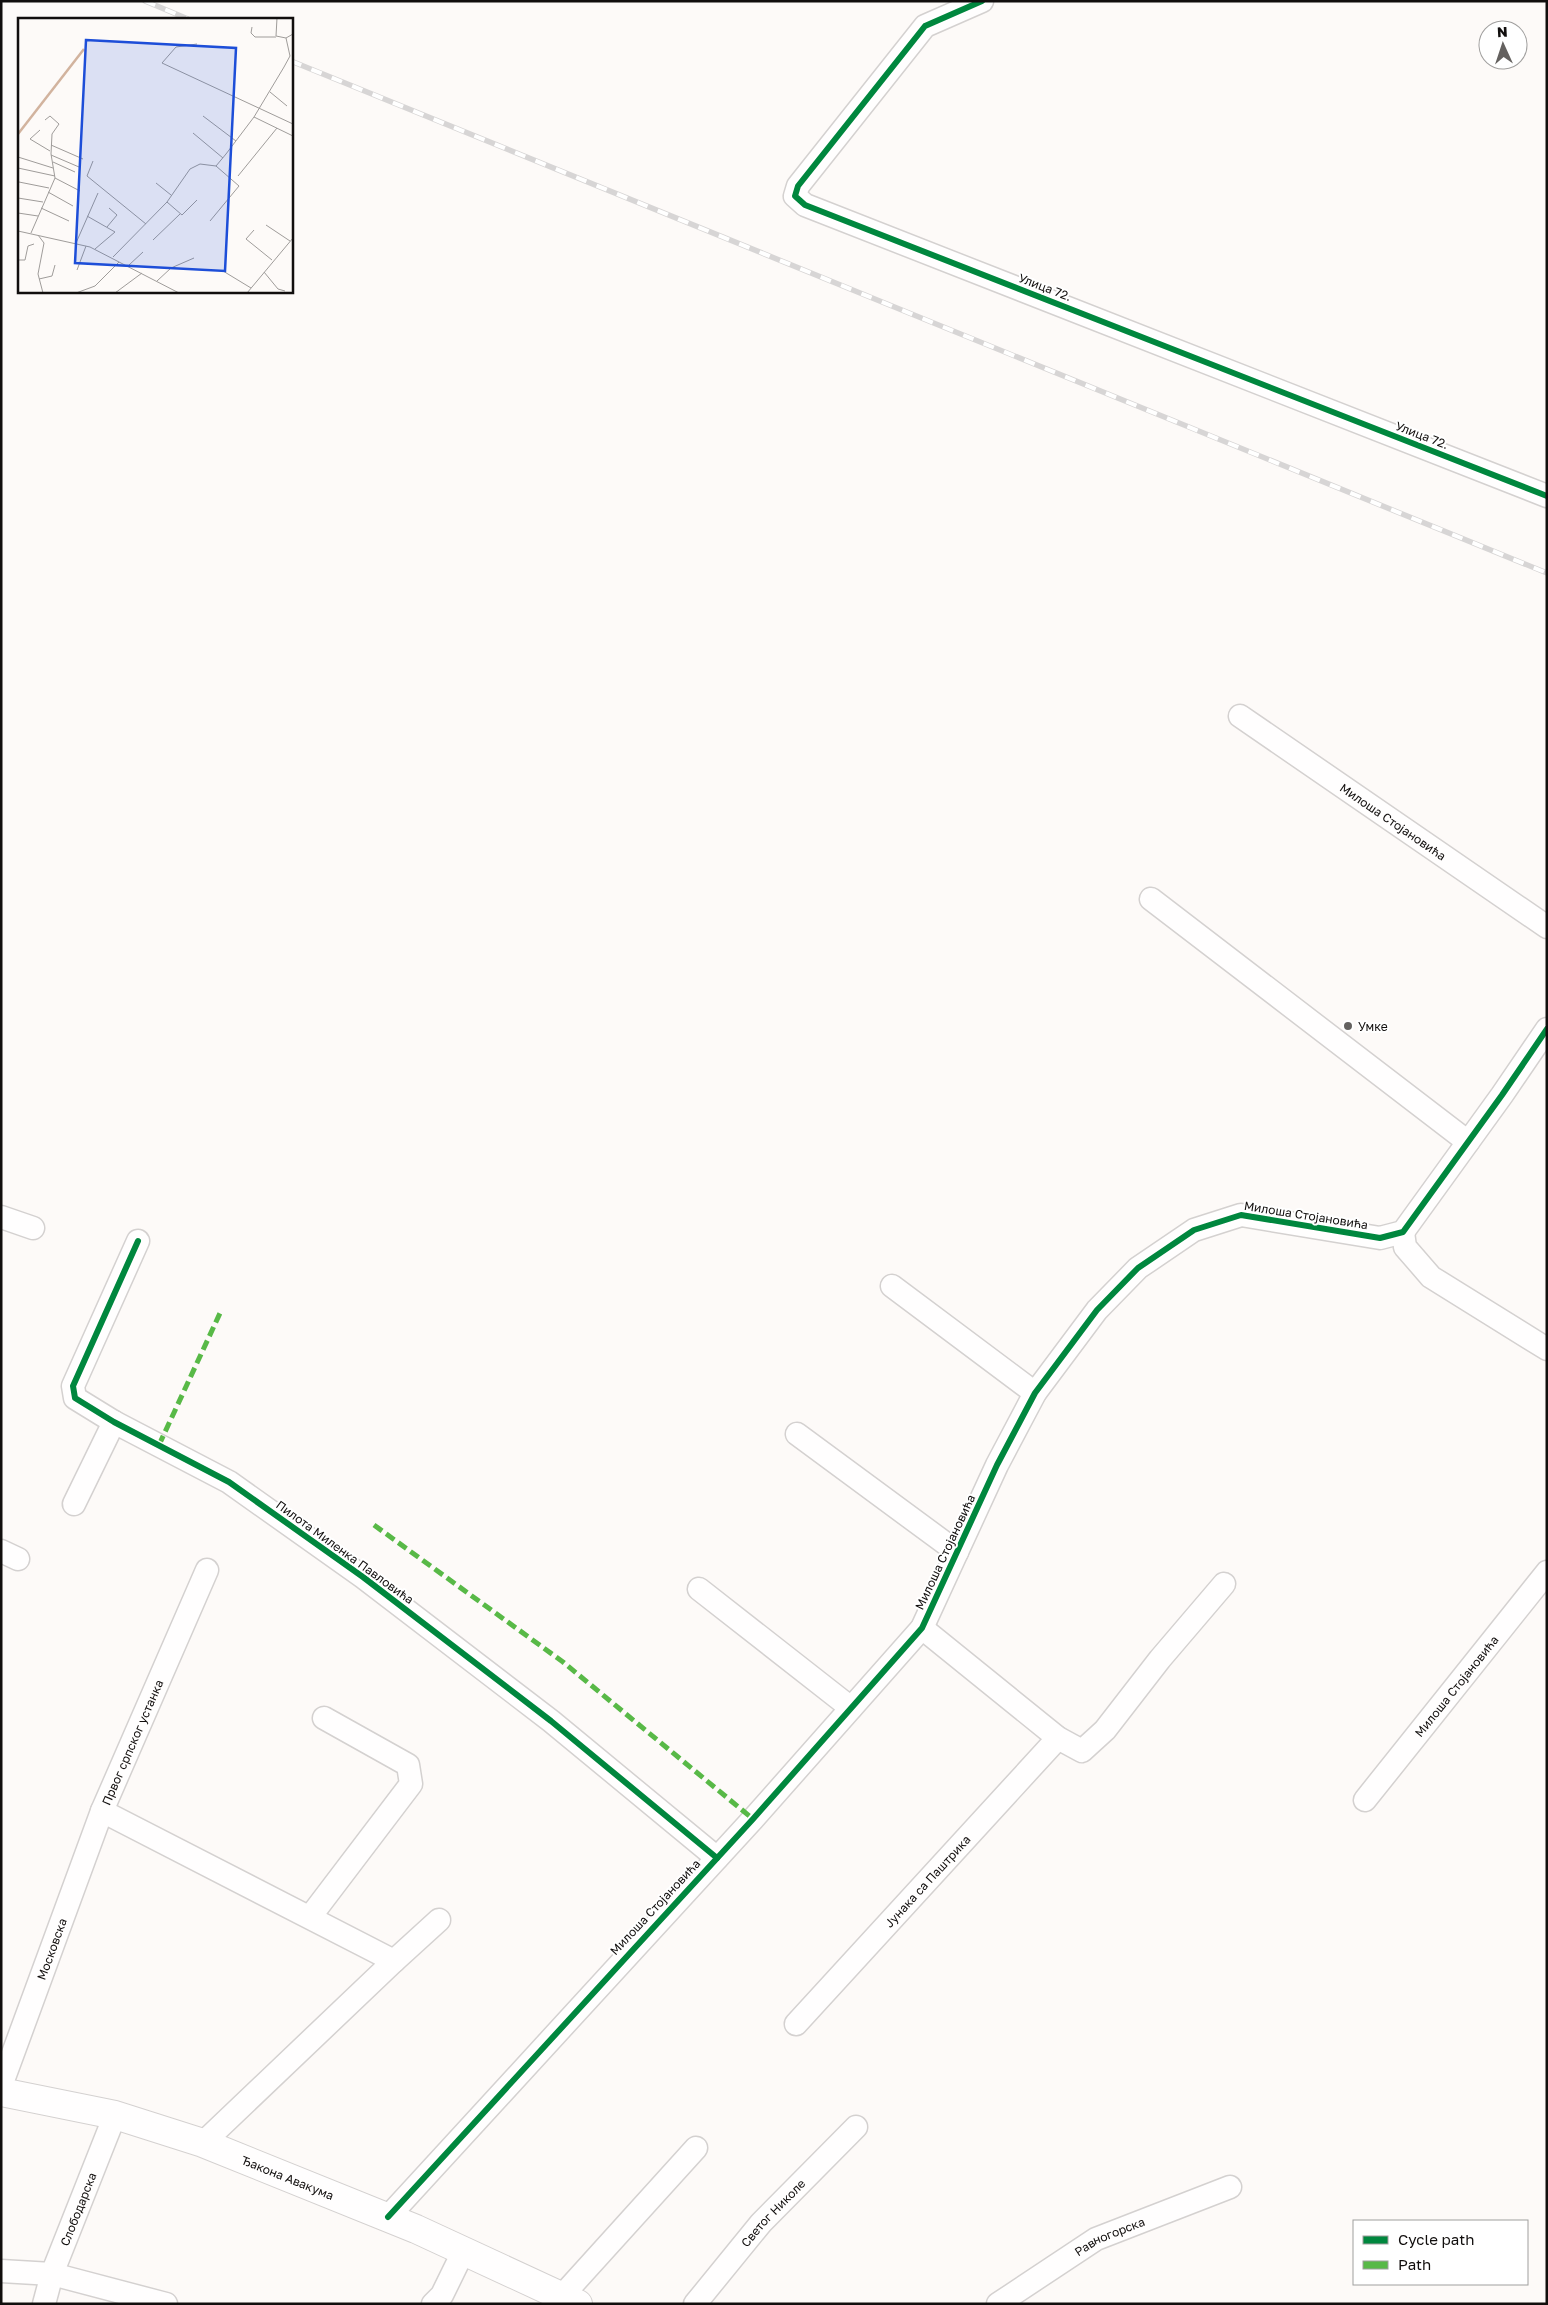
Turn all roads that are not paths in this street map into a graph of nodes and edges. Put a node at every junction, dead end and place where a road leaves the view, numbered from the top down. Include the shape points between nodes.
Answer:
1 (982, 1) edge
2 (1547, 496) edge
3 (1240, 716) dead end
4 (1151, 899) dead end
5 (1547, 927) edge
6 (1547, 1030) edge
7 (1468, 1142) junction
8 (1, 1216) edge
9 (33, 1228) dead end
10 (1403, 1232) junction
11 (138, 1241) dead end
12 (892, 1286) dead end
13 (1547, 1349) edge
14 (1035, 1393) junction
15 (114, 1422) junction
16 (797, 1434) dead end
17 (74, 1504) dead end
18 (957, 1552) junction
19 (207, 1570) dead end
20 (1547, 1572) edge
21 (1224, 1584) dead end
22 (699, 1589) dead end
23 (922, 1628) junction
24 (852, 1708) junction
25 (324, 1718) dead end
26 (1058, 1738) junction
27 (1365, 1800) dead end
28 (102, 1811) junction
29 (716, 1858) junction
30 (310, 1917) junction
31 (439, 1920) dead end
32 (394, 1961) junction
33 (796, 2024) dead end
34 (1, 2086) edge
35 (1, 2092) edge
36 (115, 2116) junction
37 (856, 2127) dead end
38 (203, 2143) junction
39 (696, 2148) dead end
40 (1230, 2187) dead end
41 (388, 2217) junction
42 (464, 2250) junction
43 (1, 2270) edge
44 (52, 2274) junction
45 (570, 2300) edge
46 (44, 2304) edge
47 (166, 2304) edge
48 (433, 2304) edge
49 (695, 2304) edge
50 (998, 2304) edge

1 - 2 street, Улица 72. via 924,26 798,186 794,196 805,205
3 - 5 street, Милоша Стојановића
4 - 7 street
6 - 7 street
7 - 10 street
8 - 9 street
10 - 13 street via 1405,1247 1431,1277
10 - 14 street, Милоша Стојановића via 1380,1238 1241,1215 1194,1230 1138,1268 1096,1310
11 - 15 street, Пилота Миленка Павловића via 73,1386 75,1398
12 - 14 street
14 - 18 street, Милоша Стојановића
15 - 17 street
15 - 29 street, Пилота Миленка Павловића via 229,1482 363,1577 551,1721
16 - 18 street
18 - 23 street, Милоша Стојановића
19 - 28 street, Првог српског устанка
20 - 27 street, Милоша Стојановића
21 - 26 street via 1105,1730 1082,1750
22 - 24 street
23 - 24 street, Милоша Стојановића
23 - 26 street
24 - 29 street, Милоша Стојановића
25 - 30 street via 408,1765 411,1784
26 - 33 street, Јунака са Паштрика
28 - 30 street, Првог српског устанка
28 - 34 street, Московска
29 - 41 street, Милоша Стојановића
30 - 32 street, Првог српског устанка
31 - 32 street
32 - 38 street
35 - 36 main road, Ђакона Авакума
36 - 38 main road, Ђакона Авакума
36 - 44 street, Слободарска
37 - 49 street, Светог Николе via 761,2223
38 - 41 main road, Ђакона Авакума
39 - 45 street, Ђакона Авакума
40 - 50 street, Равногорска via 1096,2239
41 - 42 main road, Ђакона Авакума
42 - 45 main road, Ђакона Авакума
42 - 48 street via 442,2295
43 - 44 street
44 - 46 street, Слободарска
44 - 47 street

